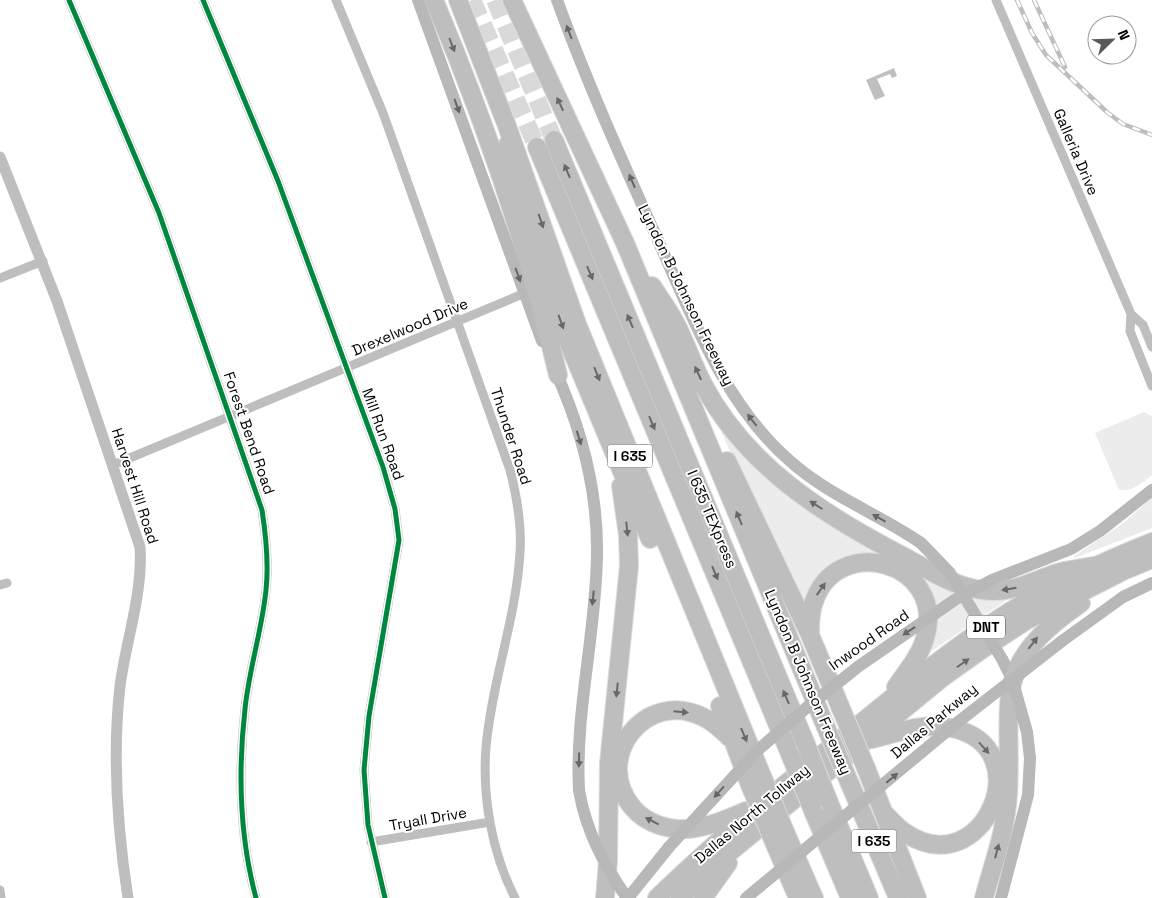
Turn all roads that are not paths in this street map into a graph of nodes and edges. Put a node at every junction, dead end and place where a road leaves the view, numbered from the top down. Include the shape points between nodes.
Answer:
1 (69, 0) edge
2 (203, 0) edge
3 (336, 0) edge
4 (418, 0) edge
5 (434, 0) edge
6 (458, 0) edge
7 (512, 0) edge
8 (557, 0) edge
9 (996, 0) edge
10 (508, 126) junction
11 (554, 140) tunnel mouth
12 (537, 148) tunnel mouth
13 (0, 157) edge
14 (625, 243) junction
15 (43, 261) junction
16 (0, 278) edge
17 (524, 293) junction
18 (1131, 314) junction
19 (458, 321) junction
20 (1152, 347) edge
21 (346, 370) junction
22 (558, 375) junction
23 (1152, 386) edge
24 (232, 417) junction
25 (699, 421) junction
26 (618, 463) junction
27 (113, 466) junction
28 (1152, 490) edge
29 (1152, 542) edge
30 (1152, 559) edge
31 (1098, 565) junction
32 (1123, 571) junction
33 (1152, 583) edge
34 (964, 594) junction
35 (810, 635) junction
36 (1012, 679) junction
37 (883, 705) junction
38 (732, 740) junction
39 (866, 740) junction
40 (757, 783) junction
41 (756, 808) junction
42 (885, 814) junction
43 (490, 822) junction
44 (780, 838) junction
45 (371, 842) junction
46 (741, 844) junction
47 (0, 890) edge
48 (1, 898) edge
49 (128, 898) edge
50 (256, 898) edge
51 (385, 898) edge
52 (515, 898) edge
53 (605, 898) edge
54 (627, 898) edge
55 (657, 898) edge
56 (680, 898) edge
57 (703, 898) edge
58 (746, 898) edge
59 (798, 898) edge
60 (814, 898) edge
61 (850, 898) edge
62 (869, 898) edge
63 (898, 898) edge
64 (916, 898) edge
65 (984, 898) edge
66 (1001, 898) edge

1 - 24 street, Forest Bend Road via 158,213
2 - 21 street, Mill Run Road via 278,181
3 - 19 street, Thunder Road via 383,113
4 -> 17 main road
5 -> 22 highway via 478,114 521,242
6 - 10 highway, I 635
14 -> 7 highway, Lyndon B Johnson Freeway / I 635
34 -> 8 main road, Lyndon B Johnson Freeway, bridge via 950,573 921,544 808,476 767,439 738,402 720,372 641,202 587,79
9 - 18 street, Galleria Drive
10 -> 26 highway via 509,169 572,351
10 -> 40 highway, I 635 via 577,324
62 -> 11 highway, I 635 TEXpress, bridge
12 -> 61 highway, I 635 TEXpress, bridge
13 - 15 street, Harvest Hill Road
14 - 25 highway, Lyndon B Johnson Freeway / I 635
31 -> 14 highway via 1055,574 1016,588 994,591 968,589 948,582 812,502 768,469 733,430 705,387 677,326
15 - 16 street
15 - 27 street, Harvest Hill Road
17 - 19 street, Drexelwood Drive
17 - 22 main road
18 - 20 street, Galleria Drive via 1143,325
18 - 23 street, Galleria Drive via 1130,331
19 - 21 street, Drexelwood Drive
19 - 43 street, Thunder Road via 510,470 519,522 518,579 486,748
21 - 24 street, Drexelwood Drive
21 - 45 street, Mill Run Road via 383,467 399,530 396,568 365,756
22 -> 54 main road, bridge via 587,462 596,524 597,557 581,722 579,790 595,846
24 - 27 street, Drexelwood Drive
24 - 50 street, Forest Bend Road via 257,491 266,536 266,589 245,709 242,759 242,811
25 - 35 highway via 724,454
63 -> 25 highway, Lyndon B Johnson Freeway / I 635, bridge
26 - 38 highway
26 -> 53 highway via 629,566 609,763
27 - 49 street, Harvest Hill Road via 136,530 141,564 120,684 116,746 118,815
28 - 34 main road, Inwood Road, bridge via 1071,549
29 - 31 highway, Dallas North Tollway / DNT
30 - 32 highway, Dallas North Tollway / DNT
31 - 37 highway, Dallas North Tollway / DNT via 1000,618 933,664
39 -> 32 highway, Dallas North Tollway / DNT via 984,648 1027,620
65 -> 32 highway via 1007,809 1008,698 1016,669 1032,643 1048,626
33 - 36 main road, Dallas Parkway, bridge via 1123,597
34 - 36 main road, Lyndon B Johnson Freeway, bridge
34 -> 54 main road, Inwood Road, bridge via 852,671 773,736 697,816
35 -> 37 highway via 816,597 841,569 859,563 879,562 895,567 911,578 918,585 926,604 928,626 912,664
35 - 42 highway, bridge
58 -> 36 main road, Dallas Parkway, bridge
36 - 66 main road, Lyndon B Johnson Freeway, bridge via 1027,732 1030,758 1028,795
37 - 41 highway, Dallas North Tollway / DNT
38 - 40 highway
41 -> 38 highway via 701,827 671,828 653,823 637,812 622,789 618,769 620,750 631,731 650,717 672,711 693,713 713,723
39 -> 42 highway via 928,726 951,728 964,732 984,746 996,768 997,791 989,816 960,840 940,844 918,840
39 - 46 highway, Dallas North Tollway / DNT
40 - 44 highway, I 635, bridge
41 - 55 highway, Dallas North Tollway / DNT
42 - 64 highway
43 - 45 street, Tryall Drive
43 - 52 street, Thunder Road via 505,877
44 - 59 highway
44 - 60 highway, I 635
45 - 51 street, Mill Run Road
46 - 56 highway, Dallas North Tollway / DNT
46 - 57 highway
47 - 48 street

